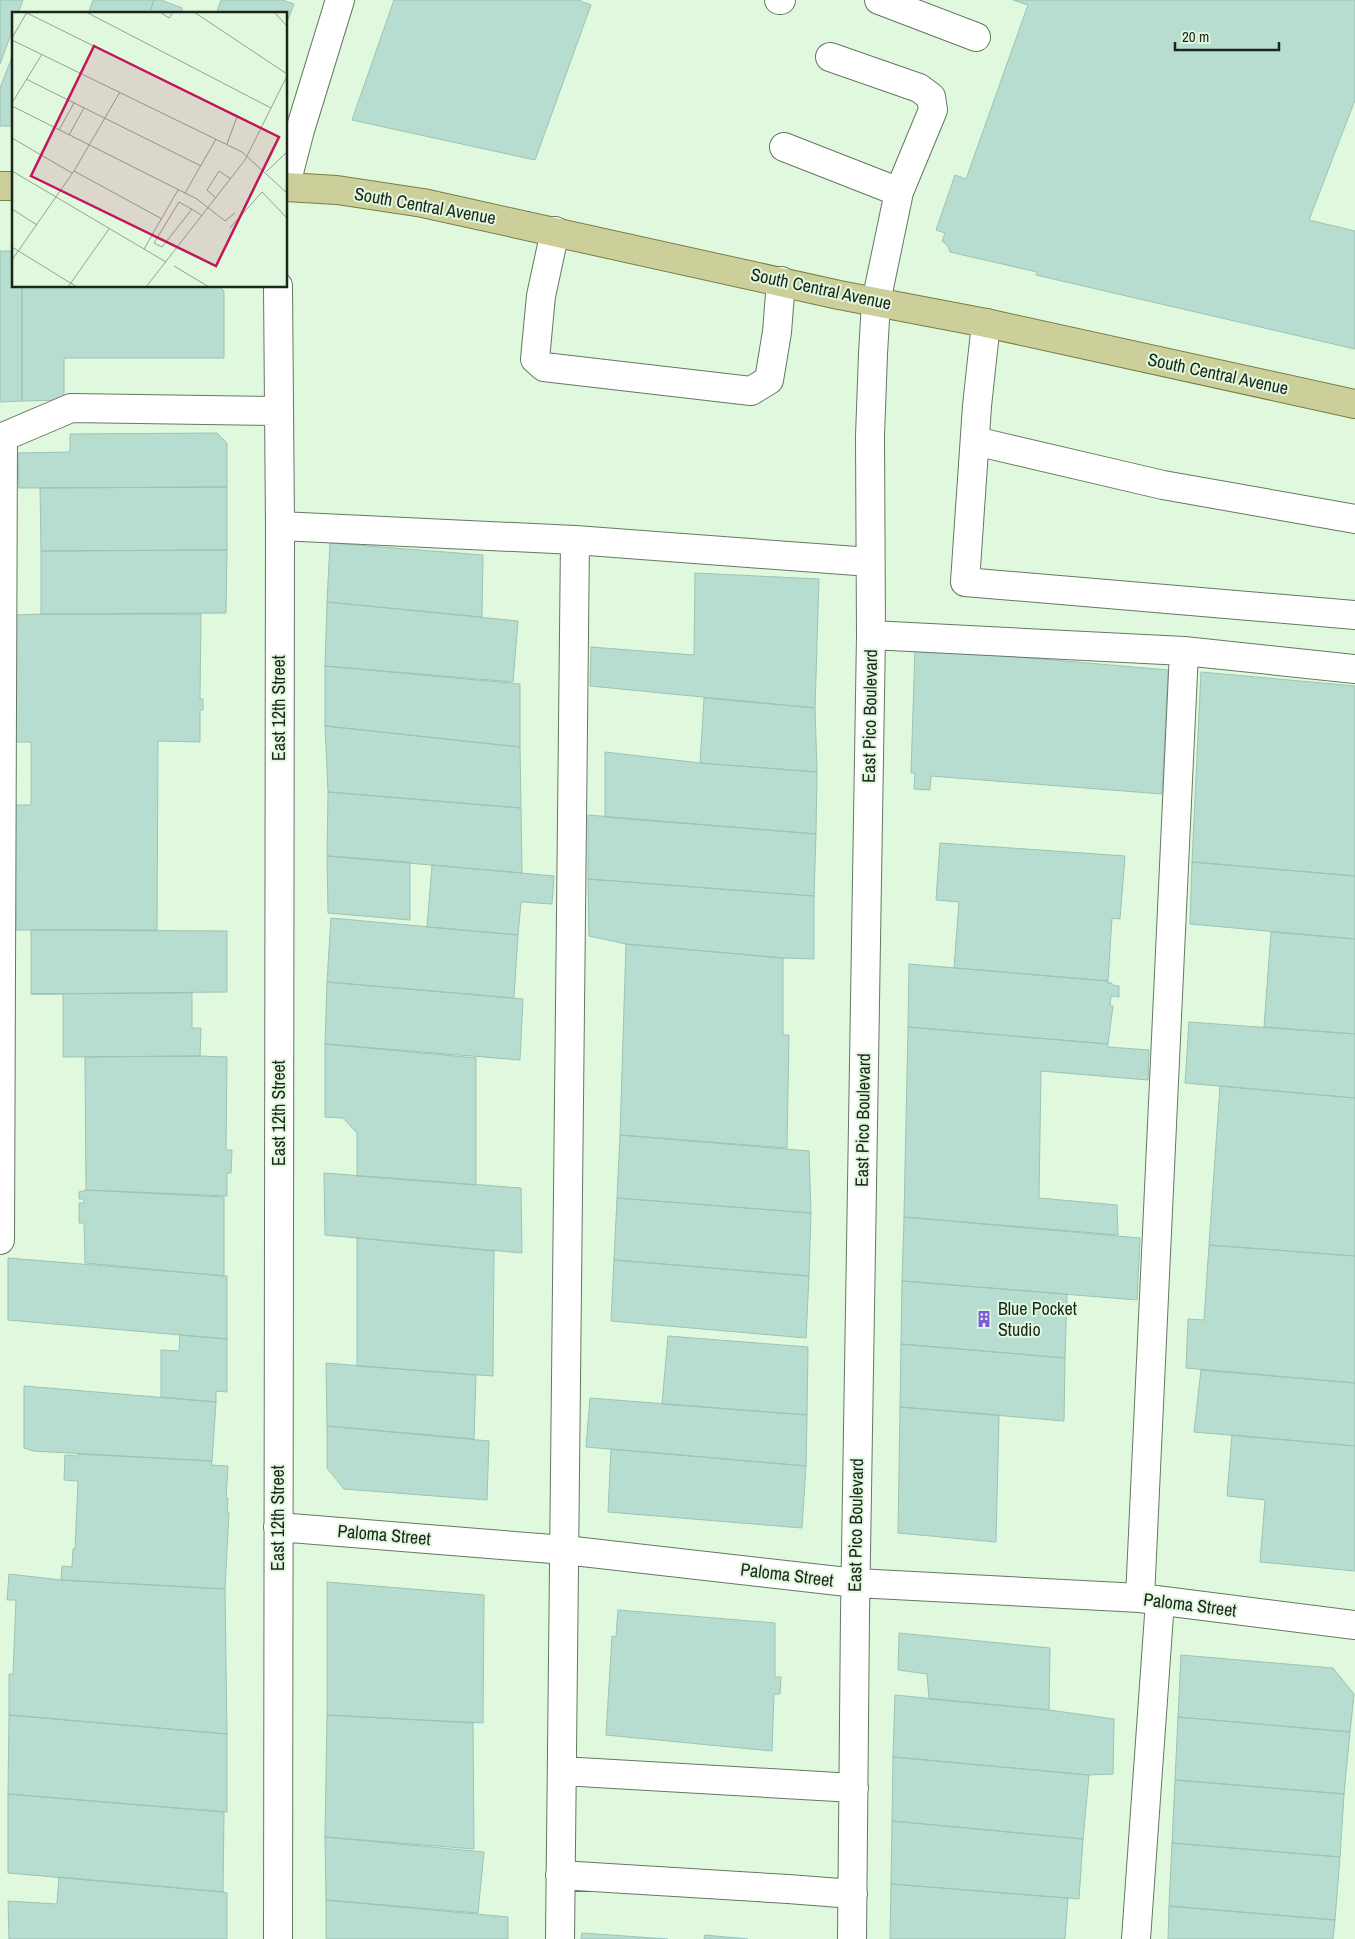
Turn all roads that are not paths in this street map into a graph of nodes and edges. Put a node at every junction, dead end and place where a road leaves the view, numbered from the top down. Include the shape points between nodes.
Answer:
1 (340, 0) edge
2 (879, 0) edge
3 (976, 37) dead end
4 (830, 57) dead end
5 (784, 147) dead end
6 (288, 177) edge
7 (288, 185) edge
8 (898, 192) junction
9 (555, 231) junction
10 (781, 281) junction
11 (278, 288) edge
12 (876, 302) junction
13 (986, 323) junction
14 (1355, 404) edge
15 (278, 411) junction
16 (975, 441) junction
17 (1355, 519) edge
18 (280, 526) junction
19 (575, 540) junction
20 (870, 562) junction
21 (1355, 615) edge
22 (871, 635) junction
23 (1184, 652) junction
24 (1355, 669) edge
25 (0, 1240) edge
26 (278, 1527) junction
27 (565, 1550) junction
28 (856, 1583) junction
29 (1150, 1599) junction
30 (1355, 1625) edge
31 (562, 1771) junction
32 (854, 1788) junction
33 (560, 1875) junction
34 (853, 1894) junction
35 (278, 1939) edge
36 (560, 1939) edge
37 (852, 1939) edge
38 (1136, 1939) edge

1 - 6 street
2 - 3 street
4 - 8 street, East Pico Boulevard via 920,88 931,97 933,110
5 - 8 street
7 - 9 main road, South Central Avenue via 423,202
8 - 12 street, East Pico Boulevard
9 - 10 main road, South Central Avenue
9 - 10 street via 541,296 535,359 544,367 751,391 768,380 777,332
10 - 12 main road, South Central Avenue
11 - 15 street, East 12th Street
12 - 13 main road, South Central Avenue
12 - 20 street, East Pico Boulevard via 870,436
13 - 14 main road, South Central Avenue
13 - 16 street
15 - 18 street, East 12th Street
15 - 25 street via 71,408 3,437
16 - 17 street via 1163,485
16 - 21 street via 965,582
18 - 19 street
18 - 26 street, East 12th Street
19 - 20 street
19 - 27 street
20 - 22 street, East Pico Boulevard
22 - 23 street
22 - 28 street, East Pico Boulevard
23 - 24 street
23 - 29 street
26 - 27 street, Paloma Street
26 - 35 street, East 12th Street
27 - 28 street, Paloma Street
27 - 31 street
28 - 29 street, Paloma Street
28 - 32 street, East Pico Boulevard
29 - 30 street, Paloma Street
29 - 38 street
31 - 32 street
31 - 33 street
32 - 34 street, East Pico Boulevard
33 - 34 street
33 - 36 street
34 - 37 street, East Pico Boulevard

